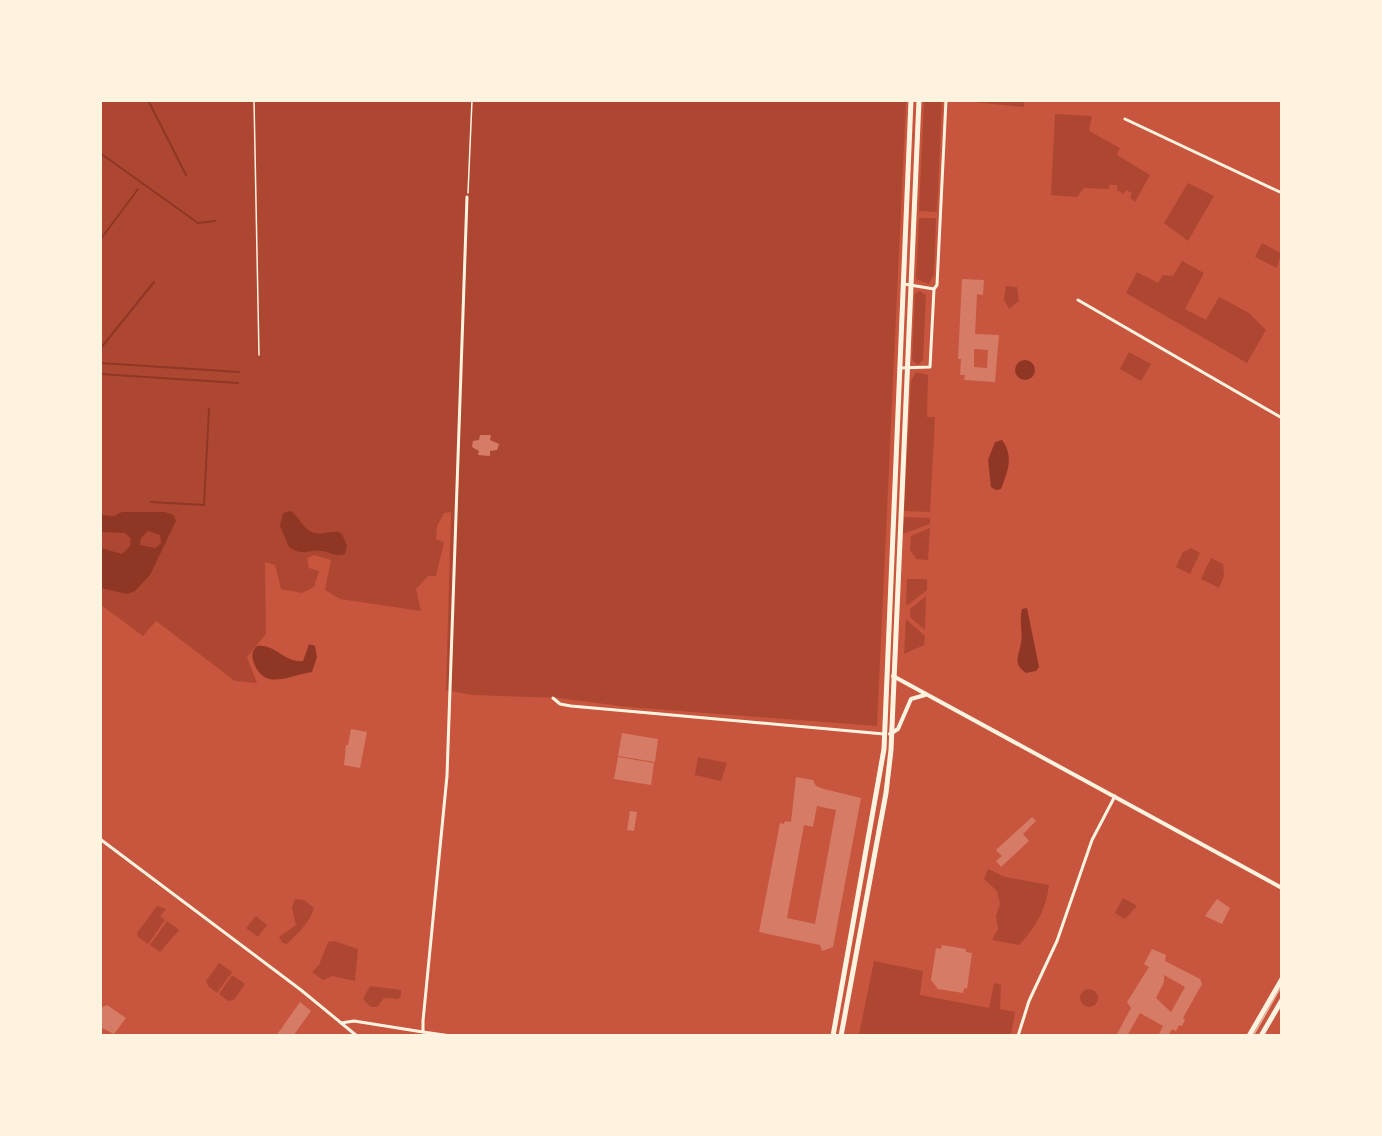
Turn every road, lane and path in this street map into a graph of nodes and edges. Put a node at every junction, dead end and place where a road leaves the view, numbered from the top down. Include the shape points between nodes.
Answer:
1 (254, 100) edge
2 (472, 100) edge
3 (911, 100) edge
4 (919, 100) edge
5 (946, 100) edge
6 (1125, 119) dead end
7 (1281, 193) edge
8 (467, 197) joint
9 (902, 284) junction
10 (910, 284) junction
11 (934, 289) junction
12 (1078, 300) dead end
13 (259, 355) dead end
14 (899, 368) junction
15 (906, 368) junction
16 (1281, 418) edge
17 (886, 676) junction
18 (893, 676) junction
19 (932, 696) junction
20 (553, 698) dead end
21 (885, 734) junction
22 (892, 734) junction
23 (1115, 796) junction
24 (100, 839) edge
25 (1281, 888) edge
26 (1281, 979) edge
27 (1281, 1000) edge
28 (341, 1023) junction
29 (423, 1032) junction
30 (357, 1035) edge
31 (451, 1035) edge
32 (833, 1035) edge
33 (841, 1035) edge
34 (1018, 1035) edge
35 (1249, 1035) edge
36 (1261, 1035) edge

1 - 13 path
2 - 8 path
3 - 9 main road
4 - 10 main road
5 - 11 street
6 - 7 street
8 - 29 street via 444,821 430,928
9 - 10 street
9 - 14 main road
10 - 11 street
10 - 15 main road
11 - 15 street via 930,367
12 - 16 street
14 - 15 street
14 - 17 main road
15 - 18 main road
17 - 18 street
17 - 21 main road
18 - 19 street
18 - 22 main road
19 - 22 street via 911,699
19 - 23 street
20 - 21 street via 571,706
21 - 22 street
21 - 32 main road via 882,769
22 - 33 main road via 886,793
23 - 25 street
23 - 34 street via 1092,840 1058,941 1029,1001
24 - 28 street
26 - 35 main road
27 - 36 main road
28 - 29 street via 354,1021
28 - 30 street
29 - 31 street

